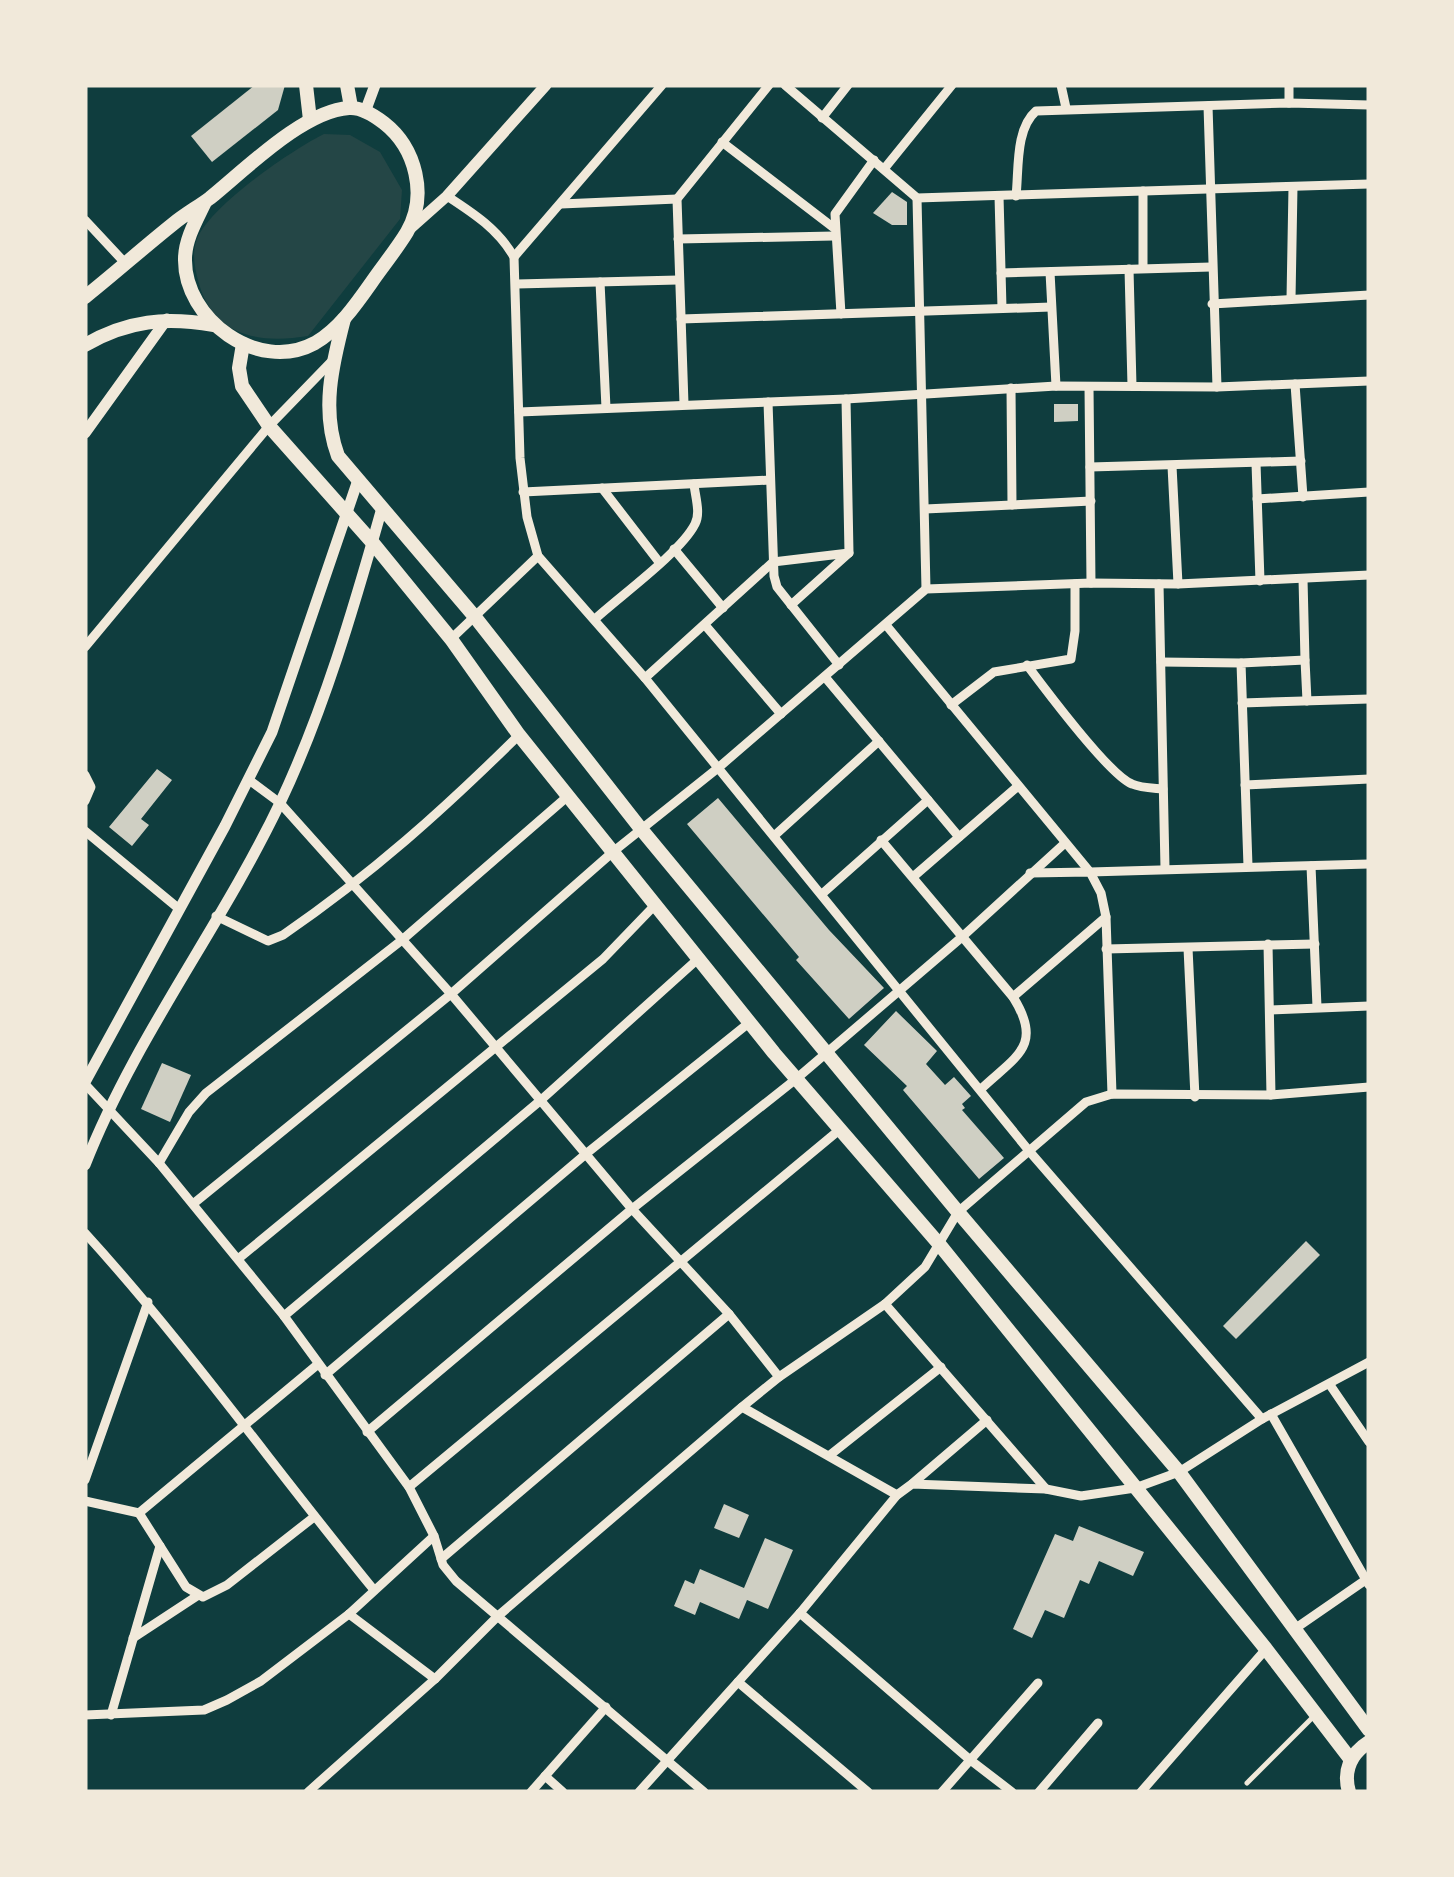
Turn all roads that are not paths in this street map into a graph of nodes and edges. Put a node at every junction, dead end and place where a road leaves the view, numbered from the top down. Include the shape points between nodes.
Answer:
1 (306, 85) edge
2 (346, 85) edge
3 (375, 85) edge
4 (546, 85) edge
5 (662, 85) edge
6 (770, 85) edge
7 (785, 85) edge
8 (848, 85) edge
9 (952, 85) edge
10 (1061, 85) edge
11 (1289, 85) edge
12 (1289, 103) junction
13 (1208, 106) junction
14 (1369, 106) edge
15 (1066, 108) junction
16 (358, 110) junction
17 (822, 118) junction
18 (310, 120) junction
19 (722, 142) junction
20 (874, 160) junction
21 (884, 169) junction
22 (1369, 184) edge
23 (1293, 186) junction
24 (1209, 190) junction
25 (1143, 191) junction
26 (447, 196) junction
27 (999, 196) junction
28 (1016, 196) junction
29 (917, 198) junction
30 (677, 199) junction
31 (205, 202) junction
32 (561, 204) junction
33 (85, 220) edge
34 (408, 231) junction
35 (834, 232) junction
36 (678, 240) junction
37 (514, 257) junction
38 (126, 264) junction
39 (1211, 267) junction
40 (1143, 268) junction
41 (1129, 269) junction
42 (1001, 272) junction
43 (1050, 272) junction
44 (678, 280) junction
45 (600, 282) junction
46 (517, 284) junction
47 (1369, 296) edge
48 (85, 297) edge
49 (1291, 299) junction
50 (1212, 304) junction
51 (1002, 308) junction
52 (1052, 308) junction
53 (921, 311) junction
54 (841, 314) junction
55 (167, 319) junction
56 (681, 319) junction
57 (344, 320) junction
58 (215, 325) junction
59 (85, 344) edge
60 (243, 344) junction
61 (334, 359) junction
62 (1369, 380) edge
63 (1295, 384) junction
64 (1056, 386) junction
65 (1090, 386) junction
66 (1132, 386) junction
67 (1217, 387) junction
68 (1011, 388) junction
69 (924, 392) junction
70 (846, 399) junction
71 (768, 402) junction
72 (684, 404) junction
73 (606, 408) junction
74 (519, 412) junction
75 (269, 426) junction
76 (85, 433) edge
77 (1300, 462) junction
78 (1256, 463) junction
79 (1172, 466) junction
80 (1090, 467) junction
81 (358, 480) junction
82 (770, 480) junction
83 (694, 484) junction
84 (602, 488) junction
85 (523, 492) junction
86 (1369, 492) edge
87 (1304, 496) junction
88 (1257, 498) junction
89 (1090, 501) junction
90 (1012, 505) junction
91 (382, 508) junction
92 (925, 510) junction
93 (345, 514) junction
94 (372, 542) junction
95 (674, 549) junction
96 (849, 554) junction
97 (538, 556) junction
98 (659, 562) junction
99 (772, 562) junction
100 (1369, 575) edge
101 (1303, 579) junction
102 (1260, 581) junction
103 (1091, 583) junction
104 (1075, 584) junction
105 (1158, 584) junction
106 (1178, 584) junction
107 (926, 589) junction
108 (791, 606) junction
109 (723, 608) junction
110 (475, 617) junction
111 (595, 619) junction
112 (705, 625) junction
113 (886, 625) junction
114 (450, 639) junction
115 (85, 646) edge
116 (1305, 660) junction
117 (1161, 662) junction
118 (1241, 663) junction
119 (839, 665) junction
120 (1027, 665) junction
121 (825, 677) junction
122 (645, 678) junction
123 (1369, 698) edge
124 (1308, 701) junction
125 (1242, 704) junction
126 (951, 705) junction
127 (781, 714) junction
128 (519, 734) junction
129 (878, 740) junction
130 (718, 768) junction
131 (85, 776) edge
132 (1369, 779) edge
133 (250, 780) junction
134 (1245, 785) junction
135 (1017, 788) junction
136 (1163, 789) junction
137 (568, 796) junction
138 (928, 800) junction
139 (85, 801) edge
140 (280, 803) junction
141 (641, 829) junction
142 (85, 832) edge
143 (774, 836) junction
144 (959, 837) junction
145 (880, 840) junction
146 (1065, 843) junction
147 (614, 851) junction
148 (1369, 864) edge
149 (1248, 866) junction
150 (1311, 866) junction
151 (1164, 868) junction
152 (1090, 872) junction
153 (1030, 873) junction
154 (913, 877) junction
155 (354, 886) junction
156 (822, 894) junction
157 (656, 904) junction
158 (178, 908) junction
159 (216, 916) junction
160 (1106, 917) junction
161 (962, 937) junction
162 (402, 940) junction
163 (1268, 944) junction
164 (1315, 944) junction
165 (1188, 948) junction
166 (1106, 950) junction
167 (699, 958) junction
168 (900, 989) junction
169 (451, 994) junction
170 (1013, 997) junction
171 (1369, 1006) edge
172 (1317, 1007) junction
173 (1270, 1010) junction
174 (750, 1022) junction
175 (496, 1050) junction
176 (826, 1051) junction
177 (796, 1079) junction
178 (85, 1083) edge
179 (1369, 1087) edge
180 (980, 1089) junction
181 (1112, 1094) junction
182 (1271, 1096) junction
183 (1195, 1097) junction
184 (541, 1100) junction
185 (108, 1109) junction
186 (838, 1130) junction
187 (1030, 1152) junction
188 (587, 1153) junction
189 (158, 1163) junction
190 (85, 1166) edge
191 (193, 1204) junction
192 (632, 1209) junction
193 (958, 1212) junction
194 (85, 1233) edge
195 (939, 1244) junction
196 (238, 1260) junction
197 (683, 1262) junction
198 (148, 1302) junction
199 (885, 1304) junction
200 (729, 1314) junction
201 (284, 1316) junction
202 (1369, 1362) edge
203 (317, 1364) junction
204 (941, 1367) junction
205 (325, 1375) junction
206 (779, 1377) junction
207 (1330, 1385) junction
208 (742, 1407) junction
209 (1266, 1417) junction
210 (986, 1420) junction
211 (244, 1428) junction
212 (367, 1432) junction
213 (1369, 1442) edge
214 (830, 1455) junction
215 (1179, 1472) junction
216 (85, 1480) edge
217 (912, 1484) junction
218 (409, 1487) junction
219 (1135, 1488) junction
220 (1046, 1490) junction
221 (897, 1495) junction
222 (85, 1501) edge
223 (139, 1512) junction
224 (314, 1517) junction
225 (434, 1536) junction
226 (160, 1546) junction
227 (441, 1559) junction
228 (1368, 1581) edge
229 (374, 1590) junction
230 (197, 1596) junction
231 (800, 1613) junction
232 (350, 1614) junction
233 (498, 1616) junction
234 (1296, 1628) junction
235 (133, 1638) junction
236 (1266, 1649) junction
237 (434, 1679) junction
238 (738, 1682) junction
239 (1038, 1684) dead end
240 (606, 1706) junction
241 (1316, 1713) junction
242 (85, 1715) edge
243 (112, 1715) junction
244 (1098, 1722) dead end
245 (1369, 1730) edge
246 (1369, 1742) edge
247 (666, 1759) junction
248 (969, 1759) junction
249 (1350, 1760) junction
250 (545, 1776) junction
251 (1247, 1782) dead end
252 (1047, 1783) junction
253 (308, 1792) edge
254 (531, 1792) edge
255 (564, 1792) edge
256 (639, 1792) edge
257 (704, 1792) edge
258 (868, 1792) edge
259 (942, 1792) edge
260 (1012, 1792) edge
261 (1038, 1792) edge
262 (1058, 1792) edge
263 (1141, 1792) edge
264 (1349, 1792) edge

1 - 18 main road
2 - 16 main road
3 - 16 street
4 - 26 street
5 - 32 street
6 - 19 street
7 - 17 street
8 - 17 street
9 - 21 street
10 - 15 street
11 - 12 street
12 - 13 street
12 - 14 street
13 - 15 street
13 - 24 street
15 - 28 street via 1036,111 1025,125
16 - 18 main road
16 - 34 main road via 398,136 410,156 417,197
17 - 20 street
18 - 31 main road
19 - 30 street
19 - 35 street
20 - 21 street
20 - 35 street via 838,208
21 - 29 street
22 - 23 street
23 - 24 street
23 - 49 street
24 - 25 street
24 - 39 street
25 - 28 street
25 - 40 street
26 - 34 street
26 - 37 street via 482,219
27 - 28 street
27 - 29 street
27 - 42 street
29 - 53 street
30 - 32 street
30 - 36 street
31 - 38 main road
31 - 58 main road via 184,258 195,298
32 - 37 street
33 - 38 street
34 - 57 main road
35 - 36 street
35 - 54 street
36 - 44 street
37 - 46 street
38 - 48 main road
39 - 40 street
39 - 50 street
40 - 41 street
41 - 43 street
41 - 66 street
42 - 43 street
42 - 51 street
43 - 52 street
44 - 45 street
44 - 56 street
45 - 46 street
45 - 73 street
46 - 74 street
47 - 49 street
49 - 50 street
50 - 67 street
51 - 52 street
51 - 53 street
52 - 64 street
53 - 54 street
53 - 69 street
54 - 56 street
55 - 58 main road
55 - 59 main road via 122,327
55 - 76 street
56 - 72 street
57 - 60 main road via 295,350
57 - 61 main road
58 - 60 main road
60 - 75 main road via 242,386
61 - 75 street
61 - 81 main road via 331,438
62 - 63 street
63 - 67 street
63 - 77 street
64 - 65 street
64 - 68 street
65 - 66 street
65 - 80 street
66 - 67 street
68 - 69 street
68 - 90 street
69 - 70 street
69 - 92 street
70 - 71 street
70 - 96 street
71 - 72 street
71 - 82 street
72 - 73 street
73 - 74 street
74 - 85 street
75 - 93 main road
75 - 115 street
77 - 78 street
77 - 87 street
78 - 79 street
78 - 88 street
79 - 80 street
79 - 106 street
80 - 89 street
81 - 91 main road
81 - 93 street
82 - 83 street
82 - 99 street
83 - 84 street
83 - 95 street via 696,521
84 - 85 street
84 - 98 street
85 - 97 street
86 - 87 street
87 - 88 street
88 - 102 street
89 - 90 street
89 - 103 street
90 - 92 street
91 - 94 street
91 - 110 main road
92 - 107 street
93 - 94 main road
93 - 133 street
94 - 114 main road
94 - 140 street
95 - 98 street
95 - 109 street
96 - 99 street
96 - 108 street
97 - 110 street
97 - 111 street
98 - 111 street
99 - 108 street via 777,587
99 - 109 street
100 - 101 street
101 - 102 street
101 - 116 street
102 - 106 street
103 - 104 street
103 - 105 street
104 - 107 street
104 - 120 street via 1073,657
105 - 106 street
105 - 117 street
107 - 113 street
108 - 119 street
109 - 112 street
110 - 114 street
110 - 141 main road
111 - 122 street
112 - 122 street
112 - 127 street
113 - 119 street
113 - 126 street
114 - 128 main road
116 - 118 street
116 - 124 street
117 - 118 street
117 - 136 street
118 - 125 street
119 - 121 street
120 - 126 street via 994,672
120 - 136 street via 1124,779
121 - 127 street
121 - 129 street
122 - 130 street
123 - 124 street
124 - 125 street
125 - 134 street
126 - 135 street
127 - 130 street
128 - 137 main road
128 - 155 street
129 - 138 street
129 - 143 street
130 - 141 street
130 - 143 street
131 - 139 street via 91,786
132 - 134 street
133 - 140 street
133 - 158 street
134 - 149 street
135 - 144 street
135 - 146 street
136 - 151 street
137 - 147 main road
137 - 162 street
138 - 144 street
138 - 145 street
140 - 155 street
140 - 159 street
141 - 147 street
141 - 176 main road
142 - 158 street
143 - 156 street
144 - 154 street
145 - 154 street
145 - 156 street
146 - 152 street
146 - 153 street
147 - 157 main road
147 - 169 street
148 - 150 street
149 - 150 street
149 - 151 street
150 - 164 street
151 - 152 street
152 - 153 street
152 - 160 street
153 - 161 street
154 - 161 street
155 - 159 street via 268,942
155 - 162 street
156 - 168 street
157 - 167 main road
157 - 175 street
158 - 178 street
159 - 185 street
160 - 166 street
160 - 170 street
161 - 168 street
161 - 170 street
162 - 169 street
162 - 189 street via 206,1093
163 - 164 street
163 - 165 street
163 - 173 street
164 - 172 street
165 - 166 street
165 - 183 street
166 - 181 street
167 - 174 main road
167 - 184 street
168 - 176 street
168 - 180 street
169 - 175 street
169 - 191 street
170 - 180 street via 1027,1019 1027,1038
171 - 172 street
172 - 173 street
173 - 182 street
174 - 177 main road
174 - 188 street
175 - 184 street
175 - 196 street
176 - 177 street
176 - 193 main road
177 - 186 main road
177 - 192 street
178 - 185 street
179 - 182 street
180 - 187 street
181 - 183 street
181 - 187 street via 1086,1102
182 - 183 street
184 - 188 street
184 - 201 street
185 - 189 street
185 - 190 street
186 - 195 main road
186 - 197 street
187 - 193 street
187 - 209 street
188 - 192 street
188 - 205 street
189 - 191 street
191 - 196 street
192 - 197 street
192 - 212 street
193 - 195 street
193 - 215 main road
194 - 198 street
195 - 199 street
195 - 219 main road
196 - 201 street
197 - 200 street
197 - 218 street
198 - 211 street
198 - 216 street
199 - 204 street
199 - 206 street
200 - 206 street
200 - 227 street
201 - 203 street
202 - 207 street
203 - 205 street
203 - 211 street
204 - 210 street
204 - 214 street
205 - 212 street
206 - 208 street
207 - 209 street
207 - 213 street
208 - 214 street
208 - 233 street
209 - 215 street
209 - 228 street
210 - 217 street
210 - 220 street
211 - 223 street
211 - 224 street
212 - 218 street
214 - 221 street
215 - 219 street
215 - 234 main road
217 - 220 street
217 - 221 street
218 - 225 street
219 - 220 street via 1080,1496
219 - 236 main road
221 - 231 street
222 - 223 street
223 - 226 street
224 - 229 street
224 - 230 street via 227,1585
225 - 227 street
225 - 229 street
226 - 230 street
226 - 235 street
227 - 233 street
228 - 234 street
229 - 232 street
230 - 235 street
231 - 238 street
231 - 248 street
232 - 237 street
232 - 243 street via 262,1681 204,1710
233 - 237 street
233 - 240 street
234 - 245 main road
235 - 243 street
236 - 241 main road
236 - 263 street
237 - 253 street
238 - 247 street
238 - 258 street
239 - 248 street
240 - 247 street
240 - 250 street
241 - 249 main road
241 - 251 lane
242 - 243 street
244 - 252 street
246 - 249 main road
247 - 256 street
247 - 257 street
248 - 259 street
248 - 260 street
249 - 264 main road
250 - 254 street
250 - 255 street
252 - 261 street
252 - 262 street

